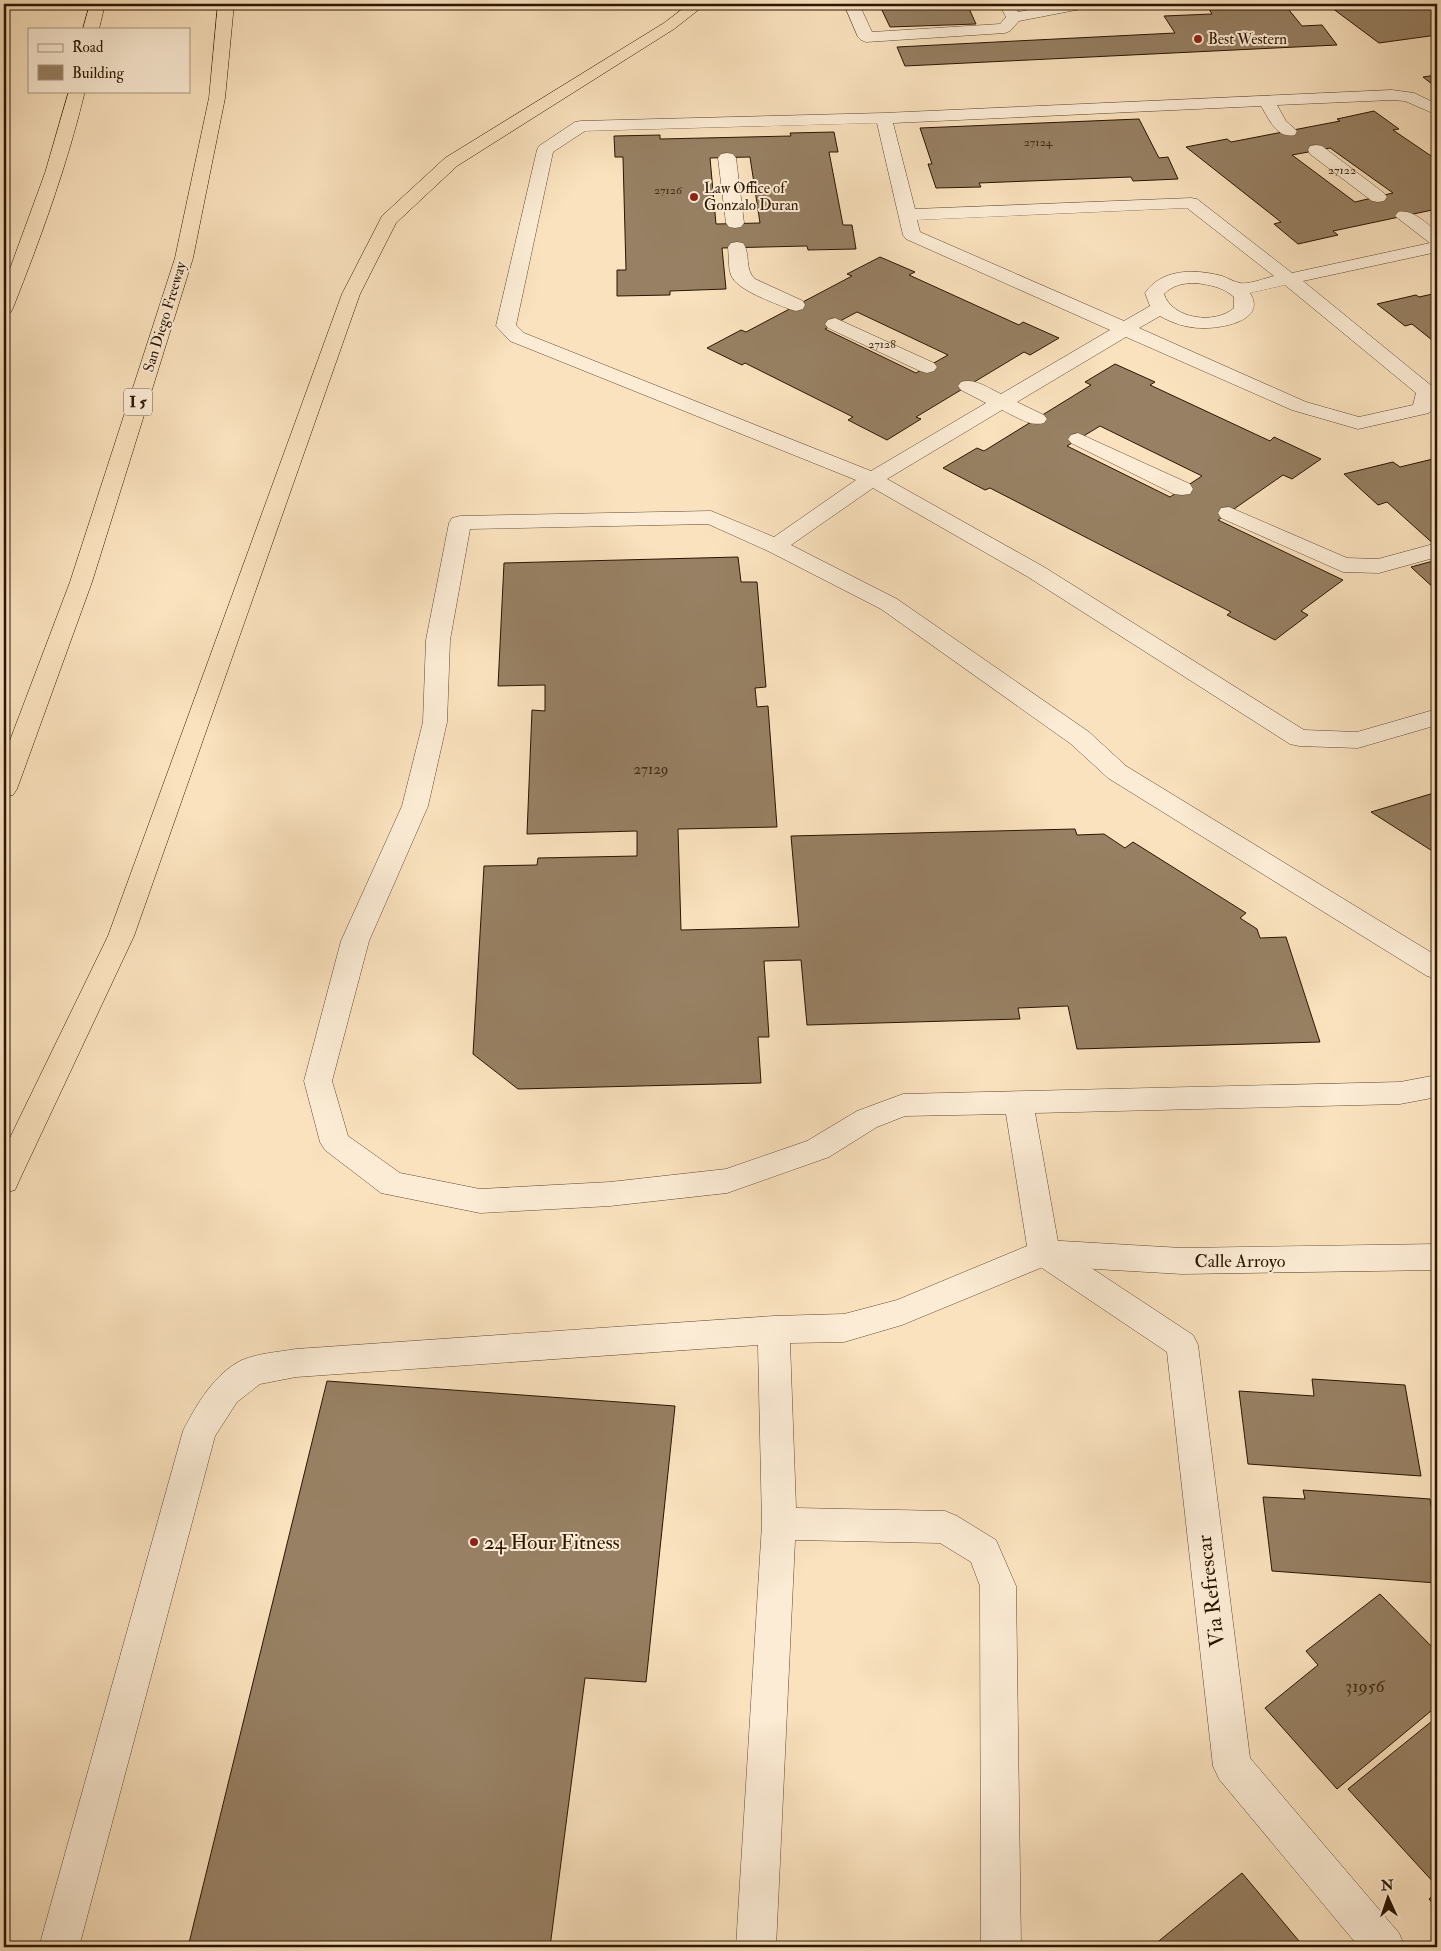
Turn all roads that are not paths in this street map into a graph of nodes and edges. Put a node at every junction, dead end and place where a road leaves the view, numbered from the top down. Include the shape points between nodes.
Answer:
1 (97, 4) edge
2 (226, 4) edge
3 (698, 4) edge
4 (852, 4) edge
5 (1081, 4) edge
6 (1010, 10) edge
7 (91, 28) edge
8 (77, 92) edge
9 (1266, 101) junction
10 (1437, 110) edge
11 (884, 118) junction
12 (1289, 131) dead end
13 (1316, 150) dead end
14 (727, 158) dead end
15 (1378, 197) dead end
16 (908, 215) junction
17 (1404, 216) dead end
18 (735, 223) dead end
19 (1437, 240) edge
20 (737, 247) dead end
21 (1437, 247) edge
22 (1289, 279) junction
23 (1237, 290) junction
24 (796, 305) dead end
25 (4, 308) edge
26 (1160, 308) junction
27 (834, 324) dead end
28 (1124, 330) junction
29 (927, 367) dead end
30 (968, 386) dead end
31 (1002, 402) junction
32 (1037, 419) dead end
33 (1078, 439) dead end
34 (872, 479) junction
35 (1182, 490) dead end
36 (1229, 513) dead end
37 (776, 546) junction
38 (1437, 550) edge
39 (1437, 717) edge
40 (4, 789) edge
41 (1437, 968) edge
42 (1437, 1086) edge
43 (1019, 1103) junction
44 (4, 1180) edge
45 (1044, 1253) junction
46 (1437, 1256) edge
47 (774, 1330) junction
48 (779, 1524) junction
49 (59, 1947) edge
50 (756, 1947) edge
51 (1001, 1947) edge
52 (1385, 1947) edge

1 - 7 highway
2 - 40 highway, San Diego Freeway / I 5 via 216,98 184,258 82,582
3 - 44 highway via 669,26 451,162 388,220 351,294 121,936
4 - 6 street via 866,37 1005,28
5 - 6 street
8 - 25 highway via 28,249
9 - 10 street via 1392,95 1408,96
9 - 11 street
9 - 12 street via 1280,124
11 - 16 street
11 - 34 street via 724,130 581,126 544,150 506,326 517,337
13 - 15 street
14 - 18 street
16 - 22 street via 1191,203
16 - 28 street via 912,235
17 - 19 street
20 - 24 street via 740,275 748,283
21 - 22 street
22 - 23 street
22 - 28 street via 1426,391 1422,409 1358,423 1299,406
23 - 26 street via 1204,278 1168,281 1154,293
23 - 26 street via 1246,304 1243,311 1225,320 1197,322 1170,315
26 - 28 street
27 - 29 street
28 - 31 street
30 - 31 street
31 - 32 street
31 - 34 street
33 - 35 street
34 - 37 street
34 - 39 street via 1036,572 1299,738 1358,740
36 - 38 street via 1343,565 1379,566
37 - 41 street via 889,604 1080,738 1117,772
37 - 43 street via 711,517 460,522 438,640 435,722 415,806 355,941 318,1081 335,1142 392,1184 480,1201 600,1194 727,1181 818,1149 866,1118 903,1105
42 - 43 street via 1400,1093
43 - 45 street
45 - 46 street, Calle Arroyo via 1182,1261
45 - 47 street via 902,1312 844,1328
45 - 52 street, Via Refrescar via 1182,1345 1232,1766
47 - 48 street
47 - 49 street via 296,1362 252,1372 225,1392 200,1431
48 - 50 street
48 - 51 street via 944,1527 984,1551 998,1586

